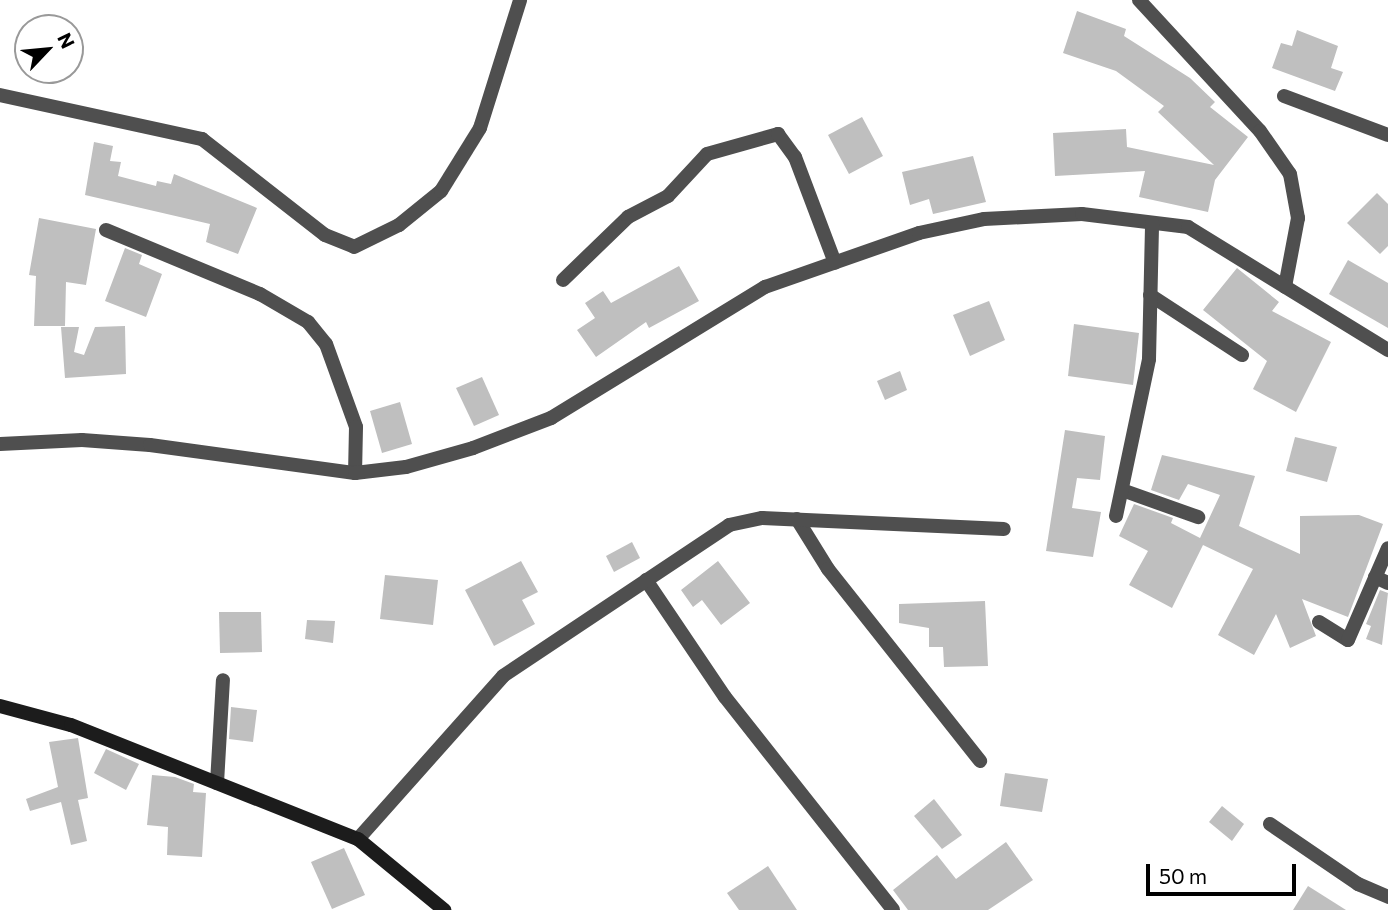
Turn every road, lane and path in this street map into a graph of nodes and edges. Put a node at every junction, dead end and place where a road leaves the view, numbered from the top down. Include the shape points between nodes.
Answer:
1 (520, 0) edge
2 (1139, 0) edge
3 (0, 95) edge
4 (1284, 96) dead end
5 (1388, 135) edge
6 (1152, 223) junction
7 (106, 230) dead end
8 (835, 262) junction
9 (562, 280) dead end
10 (1285, 287) junction
11 (1150, 295) junction
12 (1388, 350) edge
13 (1242, 355) dead end
14 (0, 444) edge
15 (355, 473) junction
16 (1122, 490) junction
17 (1116, 516) dead end
18 (1198, 517) dead end
19 (797, 519) junction
20 (1004, 529) dead end
21 (1388, 548) edge
22 (646, 580) junction
23 (1381, 580) edge
24 (1319, 622) dead end
25 (223, 680) dead end
26 (0, 706) edge
27 (981, 761) dead end
28 (217, 783) junction
29 (1269, 824) dead end
30 (358, 839) junction
31 (1388, 897) edge
32 (444, 910) edge
33 (893, 910) edge

1 - 3 street via 480,128 441,191 399,225 354,247 325,235 202,139
2 - 10 street via 1260,131 1290,174 1298,218
4 - 5 street
6 - 8 street via 1082,214 984,219 919,233
6 - 10 street via 1188,227
6 - 11 street
7 - 15 street via 260,294 308,322 326,344 356,427
8 - 9 street via 795,157 778,134 707,154 668,196 628,217
8 - 15 street via 765,287 551,418 473,449 406,467
10 - 12 street
11 - 13 street
11 - 16 street via 1149,359
14 - 15 street via 82,440 150,445
16 - 17 street
16 - 18 street
19 - 20 street
19 - 22 street via 762,518 729,525
19 - 27 street via 828,569
21 - 23 street
22 - 30 street via 503,676
22 - 33 street via 725,697
23 - 24 street via 1348,640
25 - 28 street
26 - 28 street via 71,725
28 - 30 street
29 - 31 street via 1358,884
30 - 32 street

